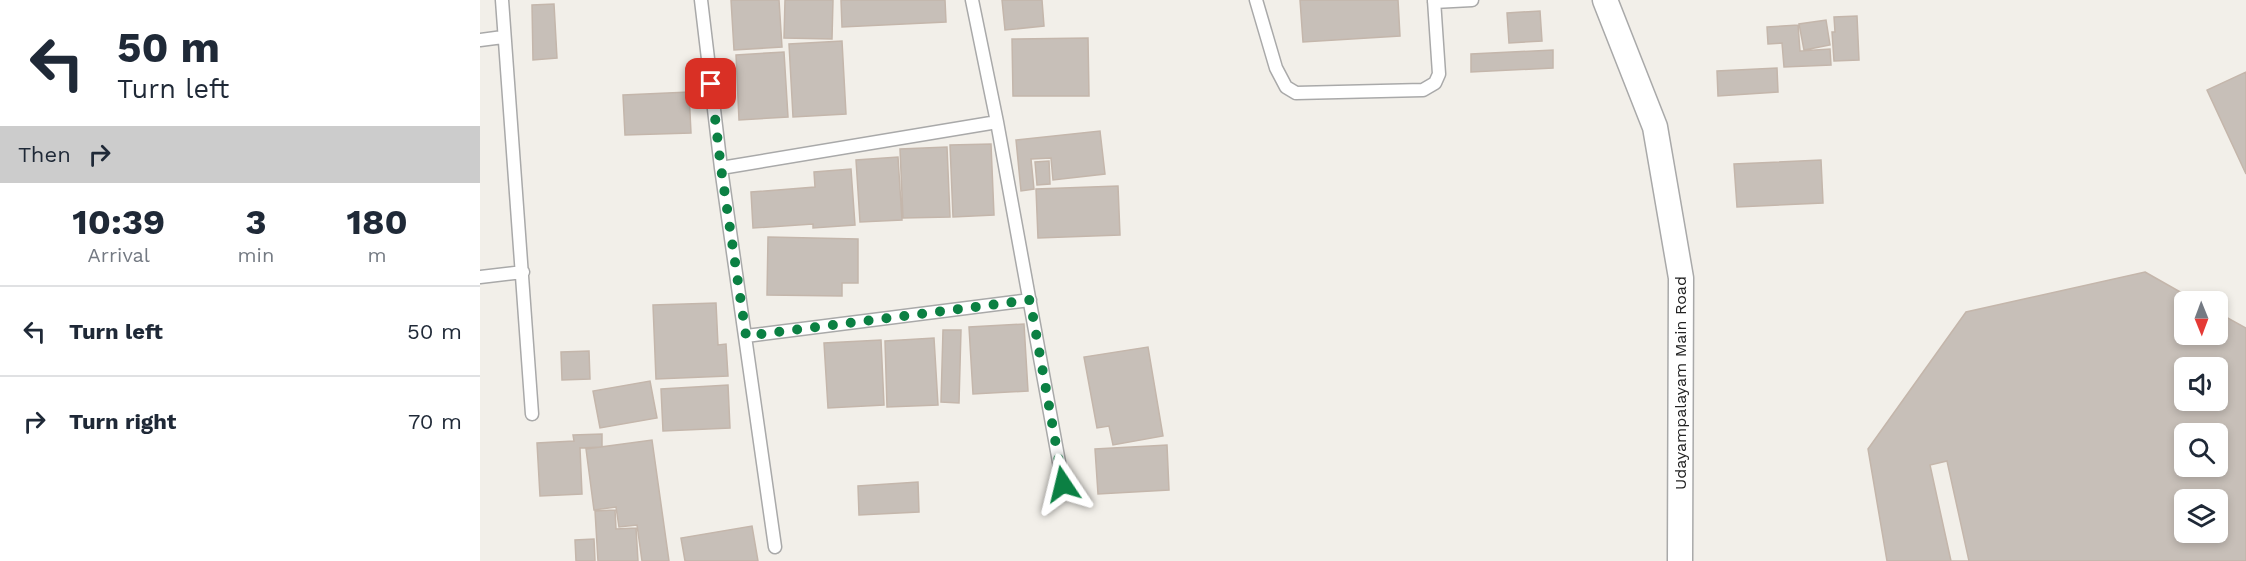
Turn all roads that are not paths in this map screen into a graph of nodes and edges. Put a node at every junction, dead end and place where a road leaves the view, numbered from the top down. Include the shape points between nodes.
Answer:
1 (502, 0) edge
2 (701, 0) edge
3 (972, 0) edge
4 (1256, 0) edge
5 (1472, 0) edge
6 (1605, 0) edge
7 (1434, 1) edge
8 (503, 37) junction
9 (480, 40) edge
10 (997, 122) junction
11 (721, 168) junction
12 (523, 272) junction
13 (480, 277) edge
14 (1030, 300) junction
15 (746, 336) junction
16 (532, 414) dead end
17 (1063, 484) dead end
18 (775, 547) dead end
19 (1680, 561) edge

1 - 8 lane
2 - 11 lane
3 - 10 lane
4 - 7 lane via 1276,68 1286,87 1296,93 1424,90 1435,83 1438,74
5 - 7 lane
6 - 19 street, Udayampalayam Main Road via 1655,127 1681,278
8 - 9 lane
8 - 12 lane
10 - 11 lane
10 - 14 lane
11 - 15 lane
12 - 13 lane
12 - 16 lane
14 - 15 lane
14 - 17 lane
15 - 18 lane

